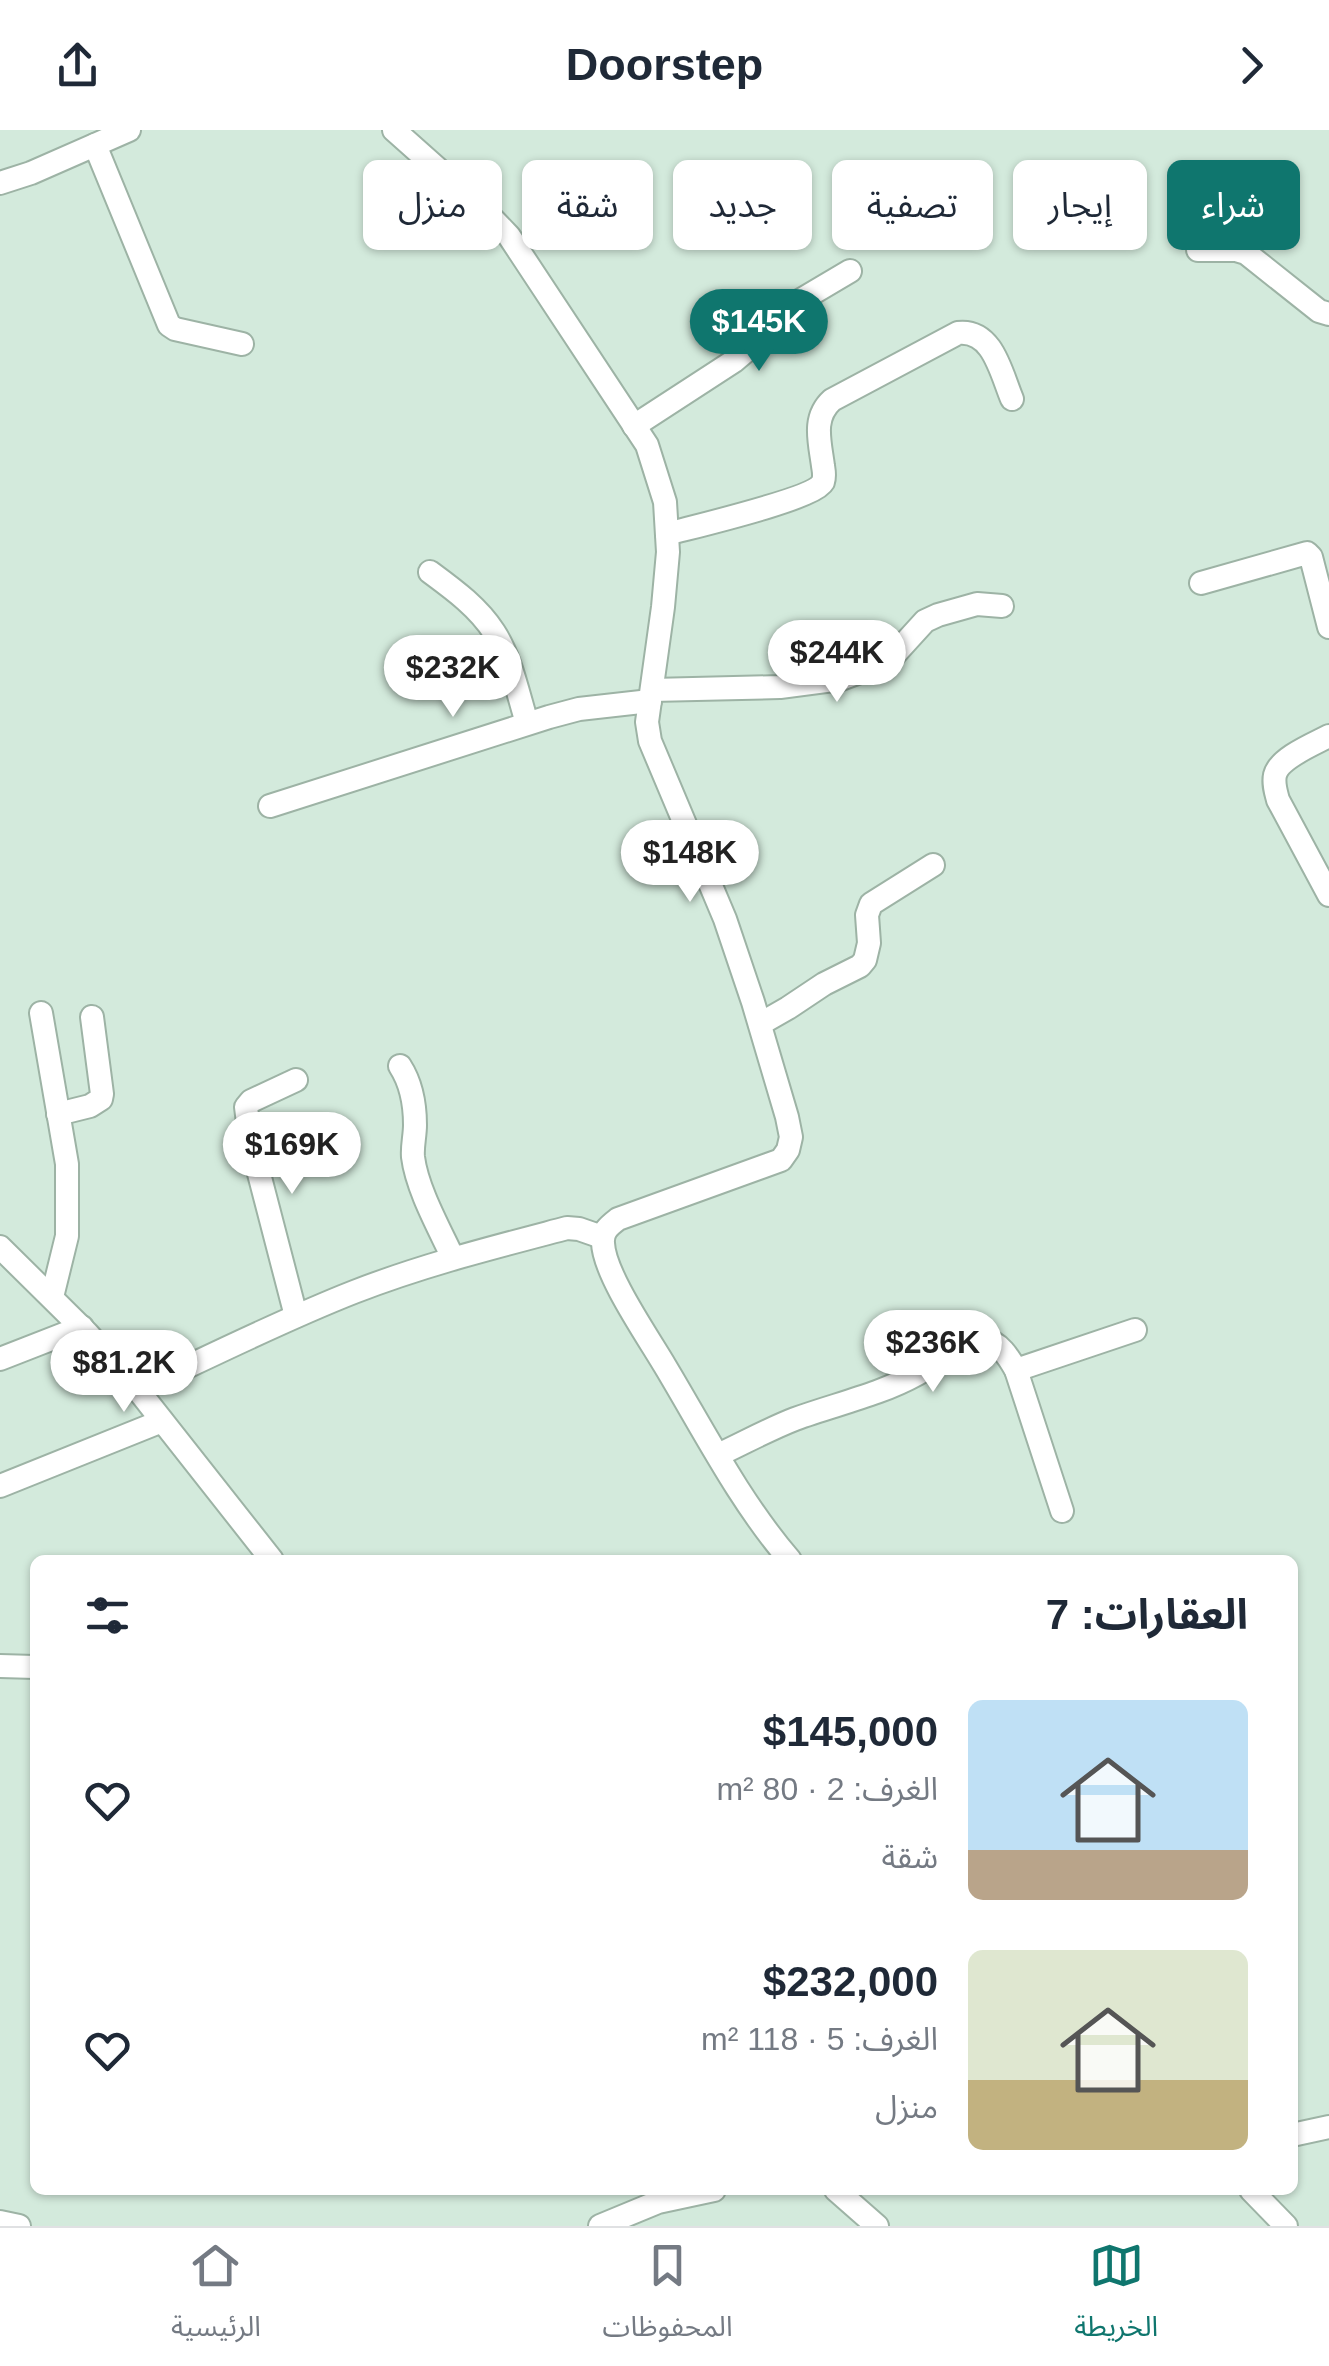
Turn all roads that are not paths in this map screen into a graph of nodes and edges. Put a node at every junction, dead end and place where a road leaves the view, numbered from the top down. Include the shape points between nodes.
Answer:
1 (129, 130) edge
2 (394, 130) edge
3 (95, 145) junction
4 (0, 183) edge
5 (1236, 250) edge
6 (850, 270) dead end
7 (1329, 314) edge
8 (242, 344) dead end
9 (1012, 400) dead end
10 (634, 426) junction
11 (667, 534) junction
12 (430, 572) dead end
13 (1201, 583) dead end
14 (1002, 606) dead end
15 (1329, 627) edge
16 (651, 695) junction
17 (528, 723) junction
18 (1329, 736) edge
19 (270, 806) dead end
20 (933, 865) dead end
21 (1329, 895) edge
22 (41, 1013) dead end
23 (92, 1017) dead end
24 (760, 1024) junction
25 (400, 1066) dead end
26 (296, 1080) dead end
27 (58, 1114) junction
28 (602, 1237) junction
29 (0, 1247) edge
30 (453, 1258) junction
31 (52, 1297) junction
32 (296, 1316) junction
33 (82, 1328) junction
34 (1134, 1330) dead end
35 (0, 1359) edge
36 (1016, 1370) junction
37 (138, 1390) junction
38 (162, 1421) junction
39 (718, 1455) junction
40 (0, 1486) edge
41 (1062, 1511) dead end
42 (268, 1555) edge
43 (786, 1555) edge
44 (0, 1666) edge
45 (30, 1667) edge
46 (1329, 2127) edge
47 (1298, 2135) edge
48 (691, 2195) edge
49 (841, 2195) edge
50 (1256, 2195) edge
51 (0, 2222) edge
52 (873, 2224) edge
53 (19, 2226) edge
54 (600, 2226) edge
55 (1286, 2226) edge

1 - 3 street
2 - 10 street via 509,236
3 - 4 street
3 - 8 street via 169,324
5 - 7 street
6 - 10 street via 774,316 734,361
9 - 11 street via 986,342 958,333 824,408 818,432 824,474 814,491
10 - 11 street via 656,469
11 - 16 street
12 - 17 street via 494,632
13 - 15 street via 1307,553
14 - 16 street via 977,604 938,615 894,656 841,678
16 - 17 street
16 - 24 street via 654,754
17 - 19 street
18 - 21 street via 1280,764 1274,784
20 - 24 street via 872,904 860,966
22 - 27 street
23 - 27 street via 101,1099
24 - 28 street via 787,1117 790,1137 781,1160 618,1219
25 - 30 street via 410,1085 418,1175
26 - 32 street via 246,1106
27 - 31 street via 68,1214
28 - 30 street via 567,1228
28 - 39 street via 628,1305
29 - 31 street
30 - 32 street
31 - 33 street
32 - 37 street
33 - 35 street
33 - 37 street
34 - 36 street
36 - 39 street via 995,1344 972,1340 918,1374
36 - 41 street
37 - 38 street
38 - 40 street
38 - 42 street
39 - 43 street
44 - 45 street
46 - 47 street
48 - 54 street
49 - 52 street
50 - 55 street
51 - 53 street

